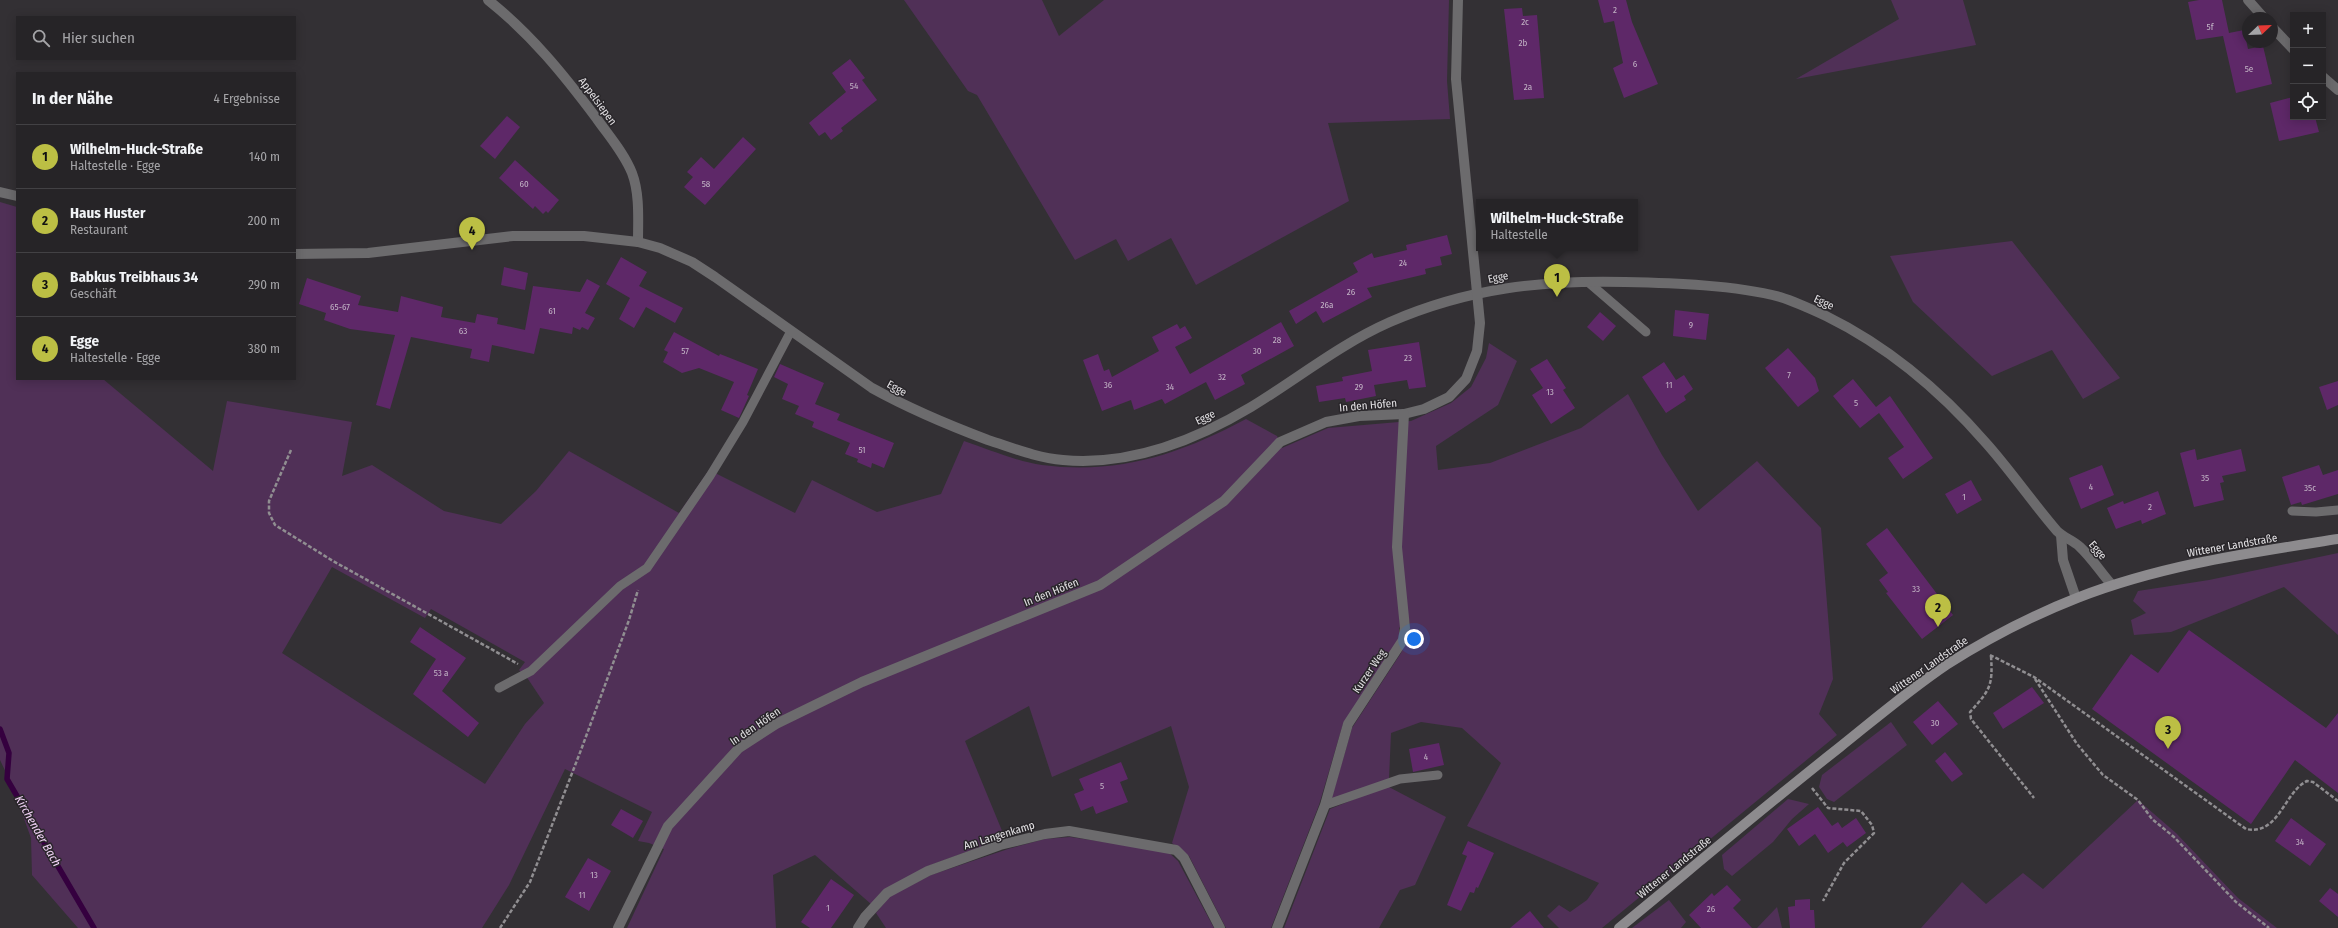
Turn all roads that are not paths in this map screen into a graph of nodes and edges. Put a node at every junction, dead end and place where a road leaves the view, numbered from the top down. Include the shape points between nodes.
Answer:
1 (488, 0) edge
2 (1458, 0) edge
3 (2248, 0) edge
4 (2259, 12) edge
5 (2278, 33) edge
6 (2292, 48) edge
7 (2326, 80) edge
8 (2338, 90) edge
9 (0, 192) edge
10 (16, 196) edge
11 (638, 242) junction
12 (296, 254) edge
13 (1588, 282) junction
14 (1479, 293) junction
15 (791, 331) junction
16 (1646, 332) dead end
17 (1404, 414) junction
18 (2338, 510) edge
19 (2292, 511) dead end
20 (2061, 535) junction
21 (2338, 539) edge
22 (2112, 585) junction
23 (2076, 598) junction
24 (499, 688) dead end
25 (1438, 775) dead end
26 (1326, 805) junction
27 (618, 928) edge
28 (858, 928) edge
29 (1220, 928) edge
30 (1277, 928) edge
31 (1619, 928) edge

1 - 11 street, Appelsiepen via 552,59 617,146 632,172 636,189
2 - 14 street, In den Höfen via 1456,79
3 - 4 street
5 - 6 street
7 - 8 street
9 - 10 street
11 - 12 street, Egge via 584,236 513,236 368,253
11 - 15 street, Egge via 660,248 692,262
13 - 14 street, Egge via 1540,283
13 - 16 lane
13 - 20 street, Egge via 1656,283 1749,291 1790,300 1837,322 1875,343 1930,384 1988,444
14 - 15 street, Egge via 1428,307 1378,328 1330,355 1254,405 1210,429 1148,451 1094,460 1042,457 932,419 872,388
14 - 17 street, In den Höfen via 1480,323 1477,351 1466,379 1448,397 1424,409
15 - 24 lane via 743,422 710,476 644,571 620,586 531,671
17 - 26 street, Kurzer Weg via 1397,547 1405,628 1403,640 1348,724
17 - 27 street, In den Höfen via 1358,416 1326,422 1280,442 1224,501 1100,585 862,682 776,724 739,748 668,826
18 - 19 lane
20 - 22 street, Egge via 2079,545
20 - 23 street via 2063,560
21 - 22 main road, Wittener Landstraße via 2216,558
22 - 23 main road, Wittener Landstraße
23 - 31 main road, Wittener Landstraße via 2013,626 1916,687 1803,776
25 - 26 lane via 1400,779
26 - 30 street, Kurzer Weg
28 - 29 street, Am Langenkamp via 887,893 928,871 1000,845 1069,831 1176,850 1184,858

